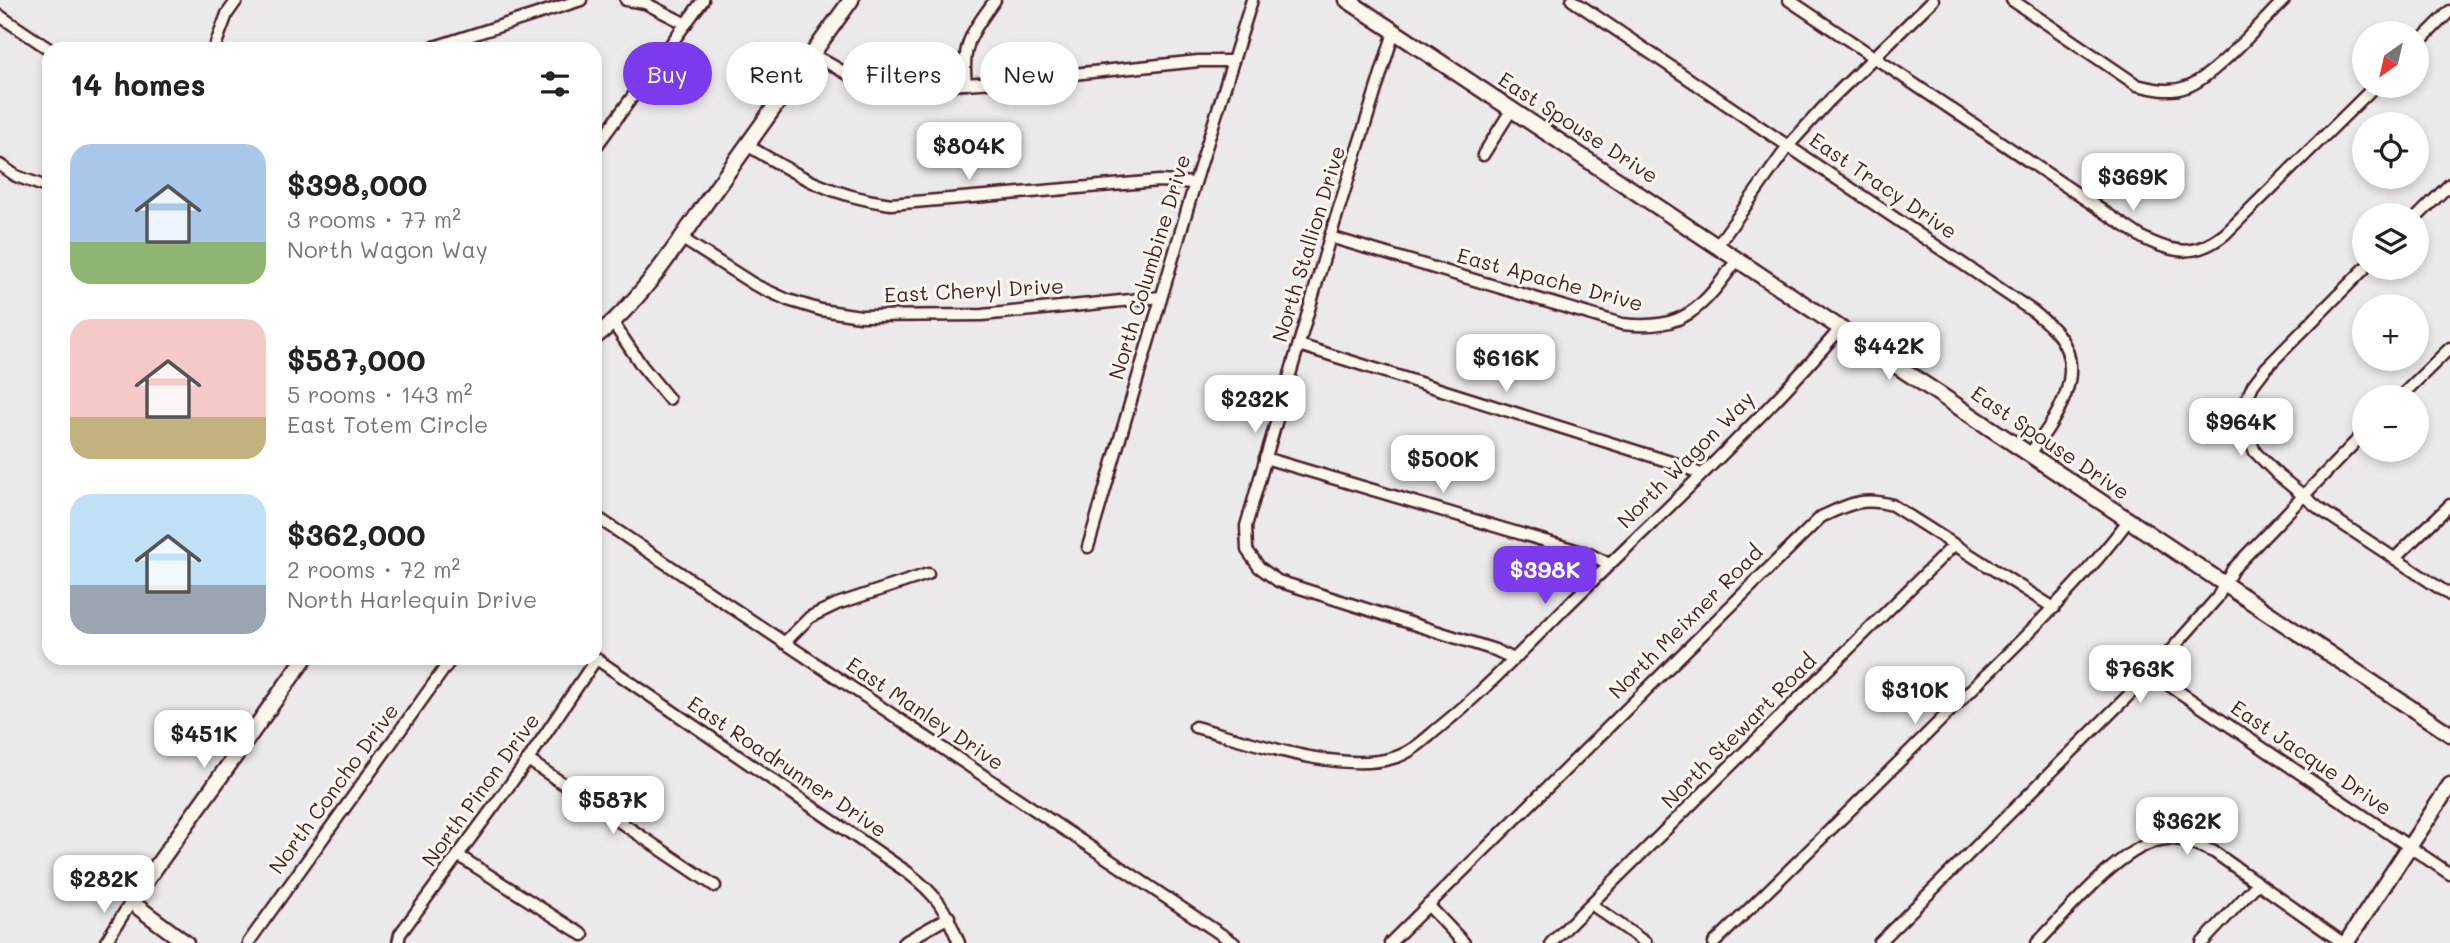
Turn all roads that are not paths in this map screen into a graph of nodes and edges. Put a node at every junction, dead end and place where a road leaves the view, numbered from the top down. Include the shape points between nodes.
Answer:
1 (237, 0) edge
2 (582, 0) edge
3 (626, 0) edge
4 (703, 0) edge
5 (850, 0) edge
6 (995, 0) edge
7 (1252, 0) edge
8 (1347, 0) edge
9 (1572, 0) edge
10 (1789, 0) edge
11 (1933, 0) edge
12 (2012, 0) edge
13 (2284, 0) edge
14 (2450, 11) edge
15 (0, 16) edge
16 (686, 24) junction
17 (1394, 32) junction
18 (2429, 32) edge
19 (217, 42) edge
20 (450, 42) edge
21 (820, 42) edge
22 (42, 44) edge
23 (966, 48) edge
24 (1874, 58) junction
25 (1232, 61) junction
26 (966, 84) edge
27 (2363, 98) edge
28 (776, 105) edge
29 (1512, 109) junction
30 (602, 138) edge
31 (747, 145) junction
32 (1789, 145) junction
33 (1483, 155) dead end
34 (0, 165) edge
35 (1195, 183) junction
36 (2450, 184) edge
37 (42, 185) edge
38 (2429, 205) edge
39 (1330, 237) junction
40 (681, 238) junction
41 (1717, 246) junction
42 (1737, 260) junction
43 (2353, 280) edge
44 (1161, 297) junction
45 (613, 323) junction
46 (1840, 329) junction
47 (602, 332) edge
48 (1298, 345) junction
49 (2450, 348) edge
50 (2412, 385) edge
51 (669, 399) dead end
52 (2352, 445) edge
53 (2029, 454) junction
54 (1265, 458) junction
55 (1701, 474) junction
56 (2302, 496) junction
57 (2450, 505) edge
58 (602, 521) edge
59 (2128, 521) junction
60 (1954, 545) junction
61 (1088, 547) dead end
62 (2395, 558) junction
63 (1609, 564) junction
64 (928, 573) dead end
65 (2225, 584) junction
66 (2450, 595) edge
67 (2054, 608) junction
68 (784, 643) junction
69 (1514, 659) junction
70 (602, 663) edge
71 (300, 665) edge
72 (447, 665) edge
73 (590, 665) edge
74 (2151, 673) junction
75 (1195, 727) dead end
76 (2450, 734) edge
77 (528, 760) junction
78 (2450, 785) edge
79 (2409, 848) junction
80 (459, 856) junction
81 (2450, 874) edge
82 (2257, 884) junction
83 (715, 886) dead end
84 (131, 902) junction
85 (1591, 904) junction
86 (1429, 905) junction
87 (949, 917) junction
88 (583, 935) dead end
89 (105, 943) edge
90 (186, 943) edge
91 (248, 943) edge
92 (398, 943) edge
93 (903, 943) edge
94 (959, 943) edge
95 (1234, 943) edge
96 (1390, 943) edge
97 (1464, 943) edge
98 (1551, 943) edge
99 (1646, 943) edge
100 (1714, 943) edge
101 (1879, 943) edge
102 (2037, 943) edge
103 (2202, 943) edge
104 (2344, 943) edge

1 - 19 street
2 - 20 street
3 - 16 street
4 - 16 street
5 - 21 street
6 - 23 street
7 - 25 street, North Columbine Drive
8 - 17 street, East Spouse Drive
9 - 32 street, East Tracy Drive
10 - 24 street
11 - 24 street
12 - 13 street via 2137,85 2174,90 2203,80
14 - 18 street
15 - 22 street
16 - 30 street
17 - 29 street, East Spouse Drive
17 - 39 street, North Stallion Drive
24 - 27 street via 2143,238 2176,250 2210,246 2225,234
24 - 32 street
25 - 26 street
25 - 35 street, North Columbine Drive
28 - 31 street
29 - 33 street
29 - 41 street, East Spouse Drive
31 - 35 street via 819,186 891,204 1159,181
31 - 40 street
32 - 41 street
32 - 53 street, East Tracy Drive via 2034,312 2056,332 2067,350 2067,393 2057,417
34 - 37 street
35 - 44 street, North Columbine Drive
36 - 38 street
39 - 42 street, East Apache Drive via 1622,324 1646,327 1665,325 1691,313
39 - 48 street, North Stallion Drive
40 - 44 street, East Cheryl Drive via 755,285 788,300 860,316 982,315
40 - 45 street
41 - 42 street, East Spouse Drive
42 - 46 street, East Spouse Drive
43 - 56 street via 2266,368 2245,402 2245,425 2255,452
44 - 61 street, North Columbine Drive
45 - 47 street
45 - 51 street
46 - 53 street, East Spouse Drive
46 - 55 street, North Wagon Way
48 - 54 street, North Stallion Drive
48 - 55 street
49 - 50 street
52 - 56 street
53 - 59 street, East Spouse Drive
54 - 63 street via 1589,554
54 - 69 street, North Stallion Drive via 1246,526 1247,550 1259,567 1278,580
55 - 63 street, North Wagon Way
56 - 62 street
56 - 65 street via 2233,569
57 - 62 street
58 - 68 street, East Manley Drive
59 - 65 street, East Spouse Drive
59 - 67 street
60 - 67 street, North Meixner Road
60 - 85 street, North Stewart Road
60 - 86 street, North Meixner Road via 1892,505 1875,500 1855,502 1821,517
62 - 66 street
63 - 69 street, North Wagon Way
64 - 68 street via 810,617
65 - 74 street
65 - 76 street, East Spouse Drive
67 - 100 street
68 - 95 street, East Manley Drive
69 - 75 street, North Wagon Way via 1416,747 1394,758 1373,762 1323,759
70 - 87 street, East Roadrunner Drive via 907,872 932,892
71 - 84 street
72 - 91 street, North Concho Drive
73 - 77 street, North Pinon Drive
74 - 79 street, East Jacque Drive
74 - 101 street
77 - 80 street, North Pinon Drive
77 - 83 street
78 - 79 street
79 - 81 street, East Jacque Drive
79 - 104 street
80 - 88 street
80 - 92 street, North Pinon Drive via 400,934
82 - 102 street via 2214,852 2190,842 2167,839 2140,846
82 - 103 street
82 - 104 street
84 - 89 street
84 - 90 street
85 - 98 street, North Stewart Road
85 - 99 street
86 - 96 street, North Meixner Road
86 - 97 street
87 - 93 street
87 - 94 street, East Roadrunner Drive

